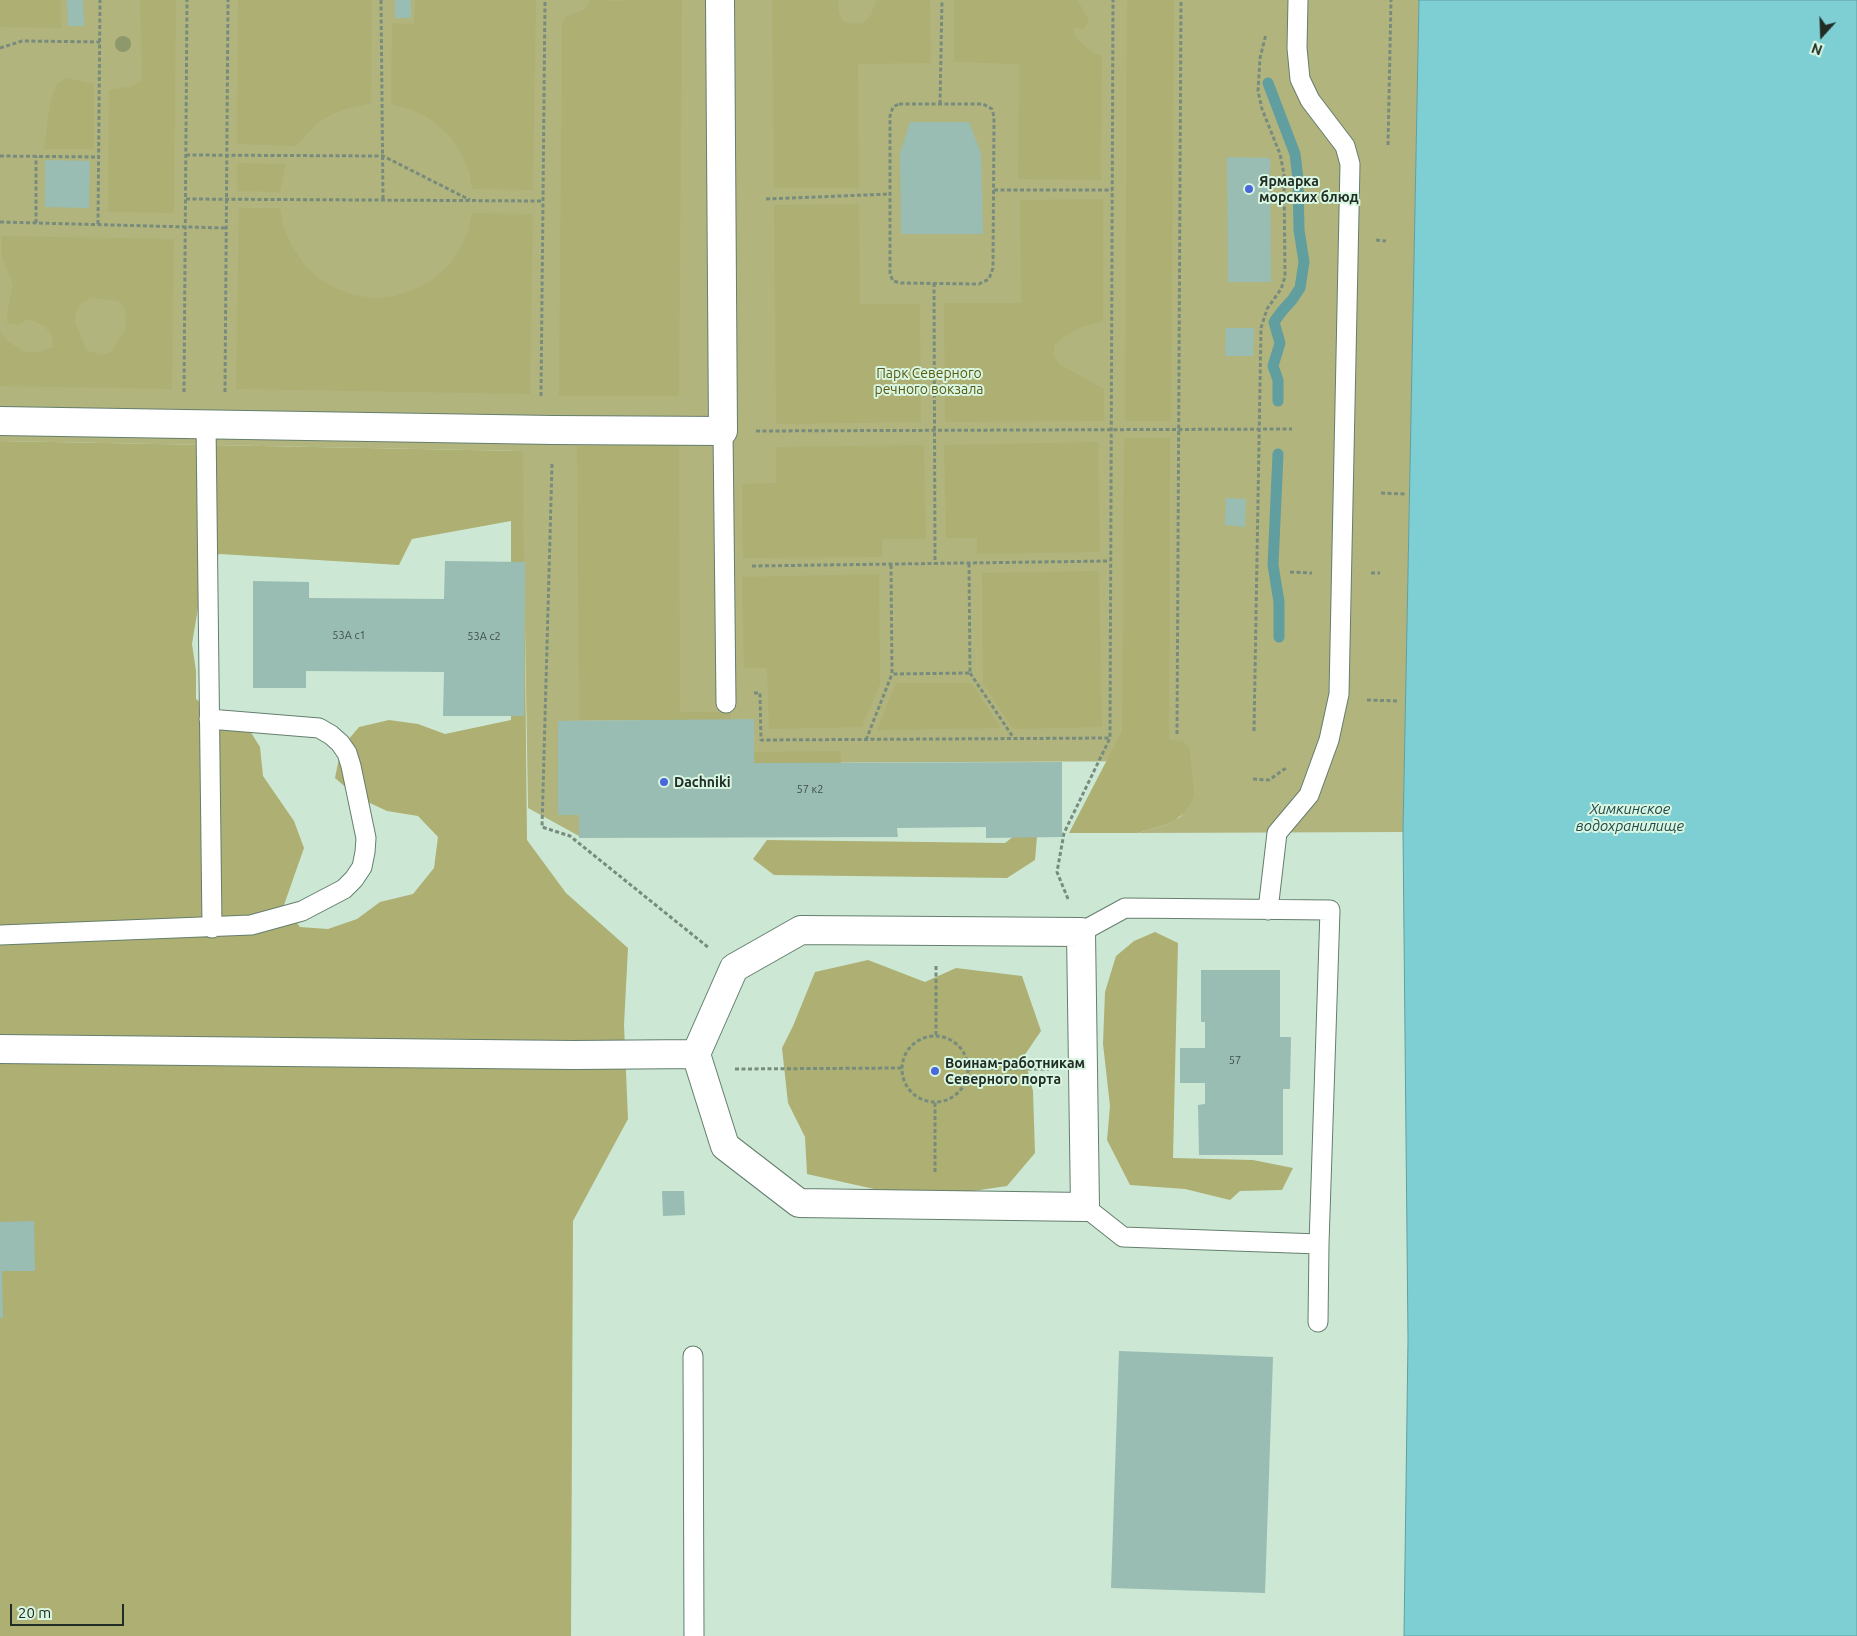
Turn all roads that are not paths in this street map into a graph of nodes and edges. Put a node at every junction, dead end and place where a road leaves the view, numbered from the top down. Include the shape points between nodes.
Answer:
1 (720, 0) edge
2 (1298, 0) edge
3 (0, 421) edge
4 (206, 424) junction
5 (723, 431) junction
6 (726, 698) road end
7 (209, 719) junction
8 (1268, 910) junction
9 (212, 928) junction
10 (1081, 932) junction
11 (0, 935) edge
12 (0, 1049) edge
13 (699, 1062) junction
14 (1084, 1208) junction
15 (1320, 1244) junction
16 (1318, 1322) dead end
17 (693, 1356) dead end
18 (694, 1636) edge

1 - 5 street
2 - 8 lane via 1300,79 1310,100 1345,146 1350,164 1339,694 1329,740 1309,795 1277,833
3 - 4 street
4 - 5 street
4 - 7 lane
5 - 6 lane
7 - 9 lane
7 - 9 lane via 319,728 331,734 344,748 352,766 366,838 362,867 344,889 302,911 251,925
8 - 10 lane via 1125,908
8 - 15 lane via 1330,910
9 - 11 lane
10 - 13 street via 801,930 734,968
10 - 14 street
12 - 13 street via 574,1055
13 - 14 street via 725,1146 799,1203
14 - 15 lane via 1122,1237
15 - 16 lane
17 - 18 lane

